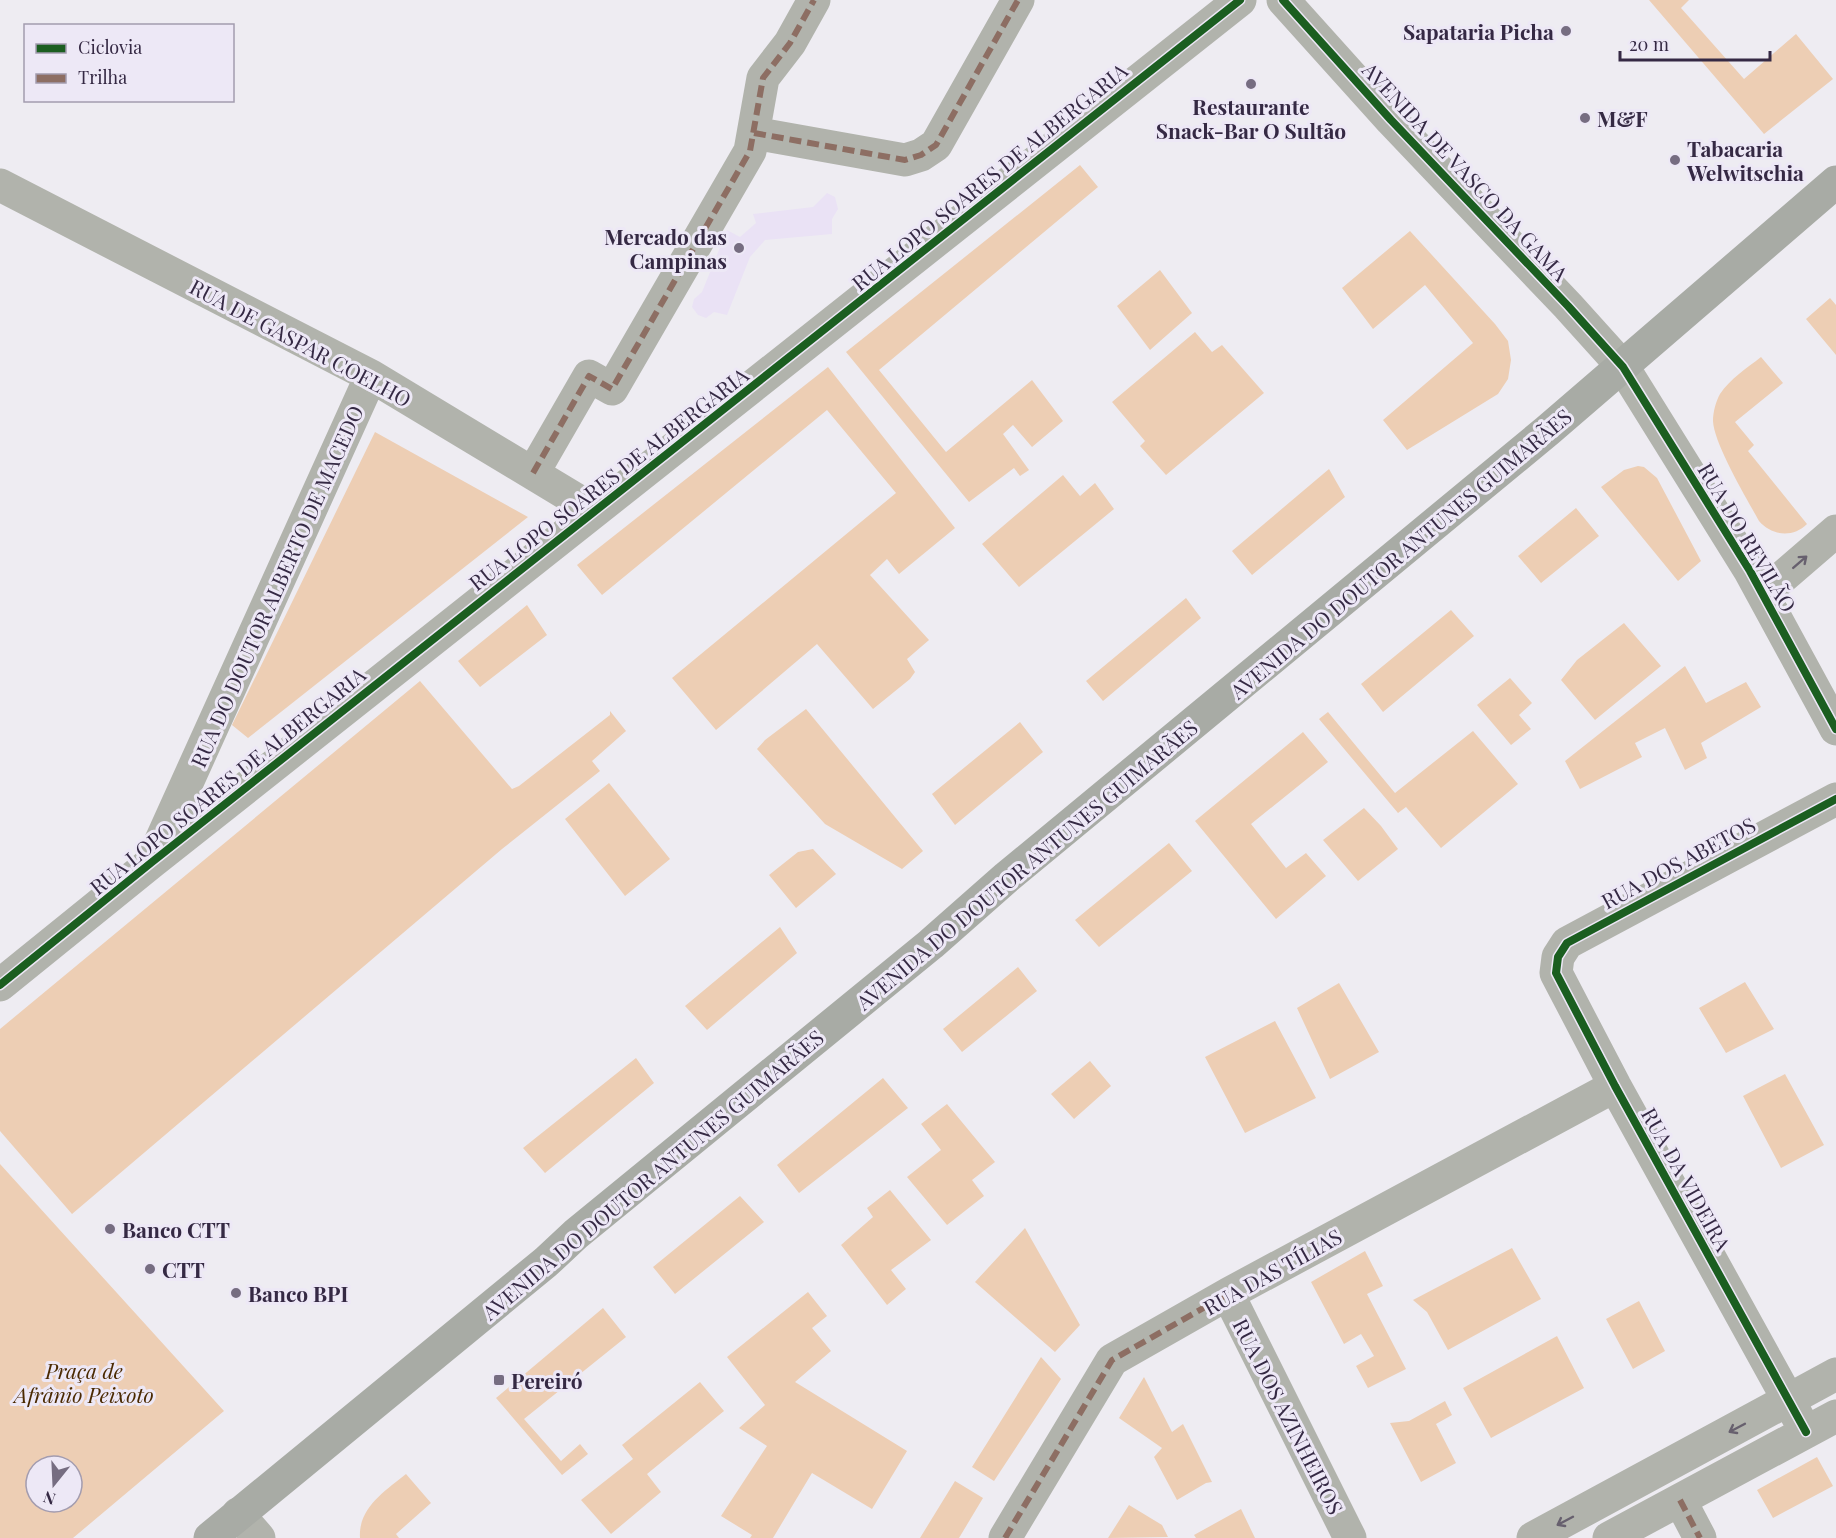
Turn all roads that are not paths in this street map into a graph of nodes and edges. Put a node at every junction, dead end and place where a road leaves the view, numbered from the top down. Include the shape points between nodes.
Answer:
1 (814, 0) edge
2 (1018, 0) edge
3 (1240, 0) edge
4 (1283, 0) edge
5 (754, 133) junction
6 (1836, 182) edge
7 (0, 185) edge
8 (1623, 367) junction
9 (371, 376) junction
10 (533, 473) junction
11 (595, 511) junction
12 (1836, 531) edge
13 (1763, 594) junction
14 (1836, 729) edge
15 (1836, 799) edge
16 (152, 862) junction
17 (1556, 973) joint
18 (0, 985) edge
19 (1616, 1086) junction
20 (1228, 1294) junction
21 (1836, 1374) edge
22 (1788, 1401) junction
23 (1836, 1416) edge
24 (1806, 1432) junction
25 (1680, 1500) junction
26 (248, 1526) edge
27 (210, 1538) edge
28 (1005, 1538) edge
29 (1350, 1538) edge
30 (1533, 1538) edge
31 (1609, 1538) edge
32 (1700, 1538) edge

1 - 5 street via 790,43 763,78
2 - 5 street via 936,145 921,155 905,160
3 - 11 street, RUA LOPO SOARES DE ALBERGARIA
4 - 8 street, AVENIDA DE VASCO DA GAMA
5 - 10 street via 750,151 612,389 589,376
6 - 8 main road, AVENIDA DO DOUTOR ANTUNES GUIMARÃES
7 - 9 street, RUA DE GASPAR COELHO
8 - 13 street, RUA DO REVILÃO
8 - 26 main road, AVENIDA DO DOUTOR ANTUNES GUIMARÃES via 931,944 576,1234
9 - 10 street, RUA DE GASPAR COELHO
9 - 16 street, RUA DO DOUTOR ALBERTO DE MACEDO
10 - 11 street, RUA DE GASPAR COELHO
11 - 16 street, RUA LOPO SOARES DE ALBERGARIA
13 -> 12 street
13 - 14 street, RUA DO REVILÃO
15 - 17 street, RUA DOS ABETOS via 1567,943 1558,957
16 - 18 street, RUA LOPO SOARES DE ALBERGARIA
17 - 19 street, RUA DA VIDEIRA
19 - 20 street, RUA DAS TÍLIAS
19 - 22 street, RUA DA VIDEIRA
20 - 28 street, RUA DAS TÍLIAS via 1112,1360
20 - 29 street, RUA DOS AZINHEIROS
21 - 22 street
22 - 24 street, RUA DA VIDEIRA
22 -> 30 street
23 - 24 street
24 - 25 street
25 - 31 street
25 - 32 street
26 - 27 main road, AVENIDA DO DOUTOR ANTUNES GUIMARÃES

